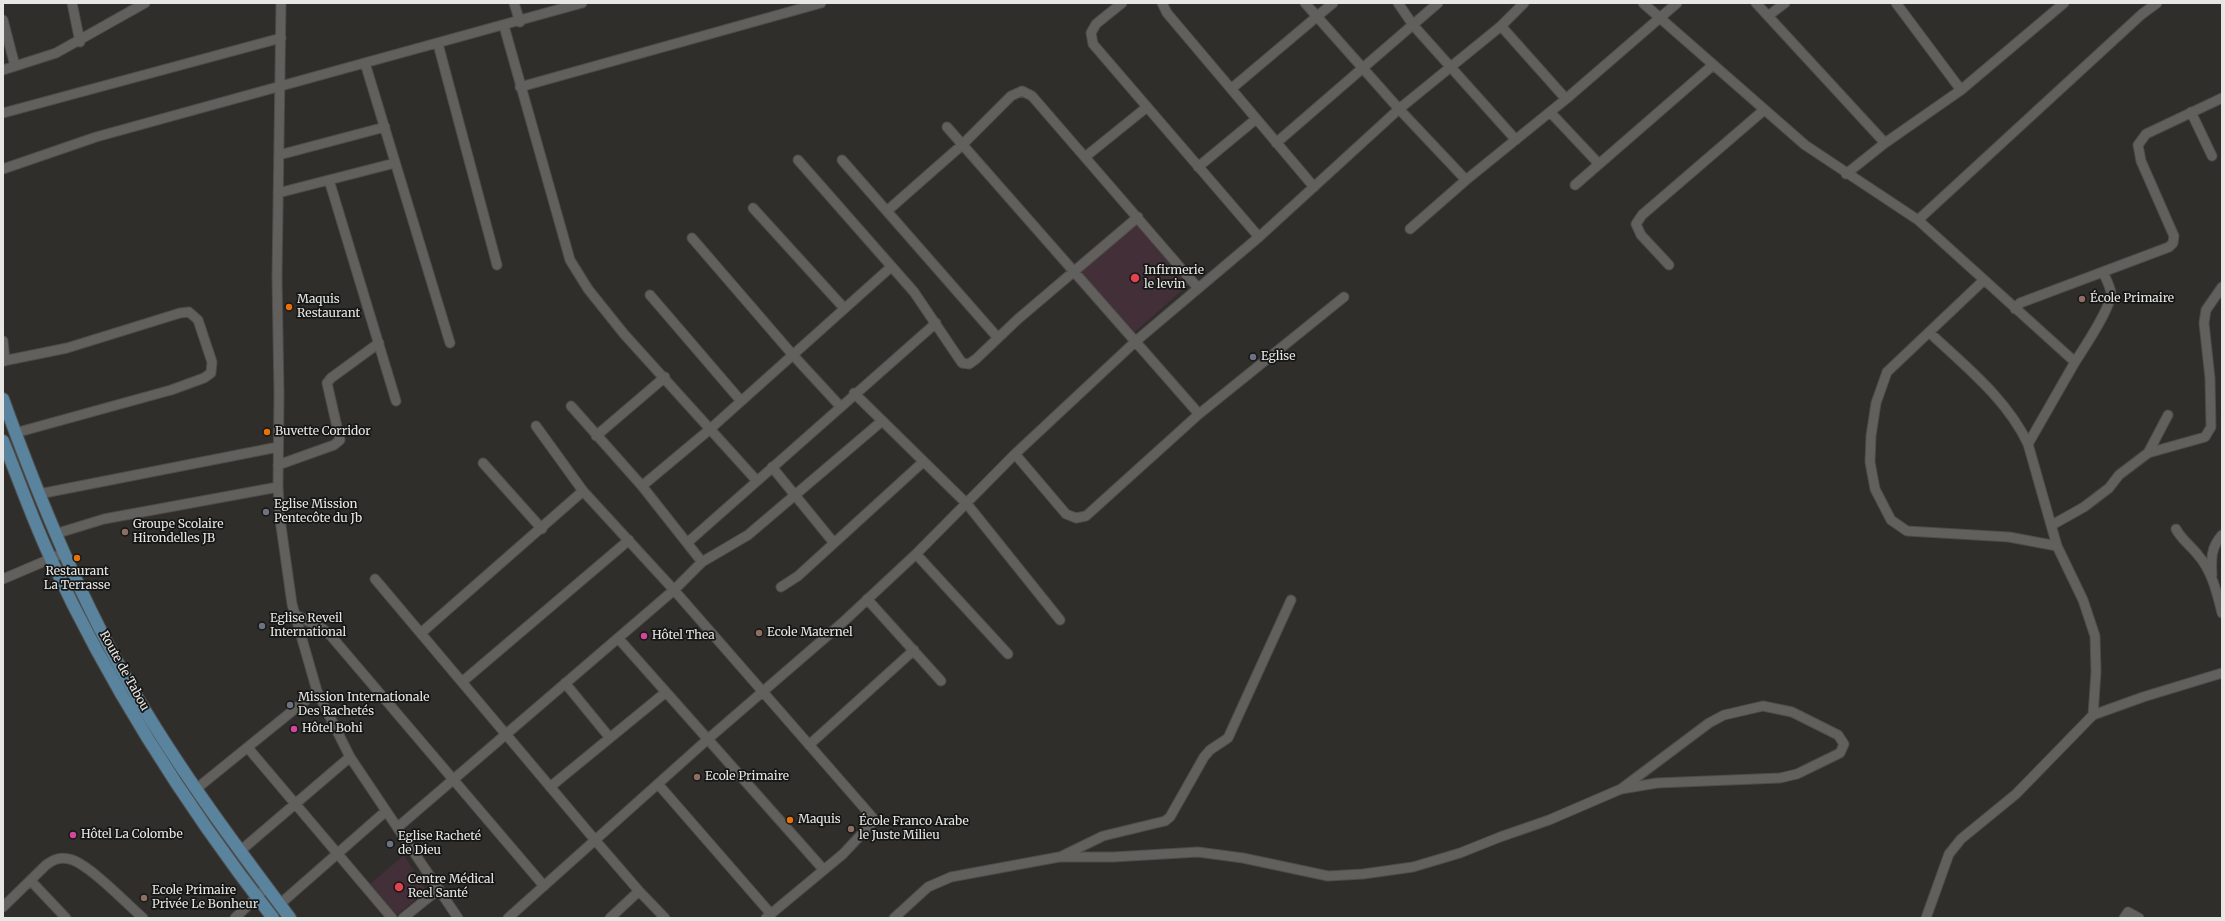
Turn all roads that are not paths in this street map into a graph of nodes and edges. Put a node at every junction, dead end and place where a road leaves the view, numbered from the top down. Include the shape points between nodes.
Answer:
1 (72, 3) edge
2 (144, 3) edge
3 (281, 3) edge
4 (514, 3) edge
5 (582, 3) edge
6 (820, 3) edge
7 (1122, 3) edge
8 (1162, 3) edge
9 (1305, 3) edge
10 (1333, 3) edge
11 (1398, 3) edge
12 (1438, 3) edge
13 (1524, 3) edge
14 (1643, 3) edge
15 (1677, 3) edge
16 (1756, 3) edge
17 (1785, 3) edge
18 (1896, 3) edge
19 (2064, 3) edge
20 (2157, 3) edge
21 (1768, 16) junction
22 (1317, 17) junction
23 (1660, 17) junction
24 (3, 20) edge
25 (520, 22) junction
26 (1413, 25) junction
27 (504, 26) junction
28 (1501, 26) junction
29 (281, 38) junction
30 (80, 42) junction
31 (438, 44) junction
32 (365, 63) junction
33 (1714, 65) junction
34 (15, 66) junction
35 (1450, 66) junction
36 (1364, 68) junction
37 (3, 70) edge
38 (280, 86) junction
39 (520, 87) junction
40 (1231, 89) junction
41 (1961, 90) junction
42 (2222, 98) edge
43 (1566, 99) junction
44 (1146, 107) junction
45 (1399, 109) junction
46 (1764, 110) junction
47 (1550, 112) junction
48 (2191, 112) junction
49 (3, 113) edge
50 (1256, 119) junction
51 (385, 127) junction
52 (946, 127) dead end
53 (1516, 140) junction
54 (1276, 143) junction
55 (1885, 143) junction
56 (962, 145) junction
57 (279, 155) junction
58 (2212, 156) dead end
59 (1085, 157) junction
60 (798, 160) dead end
61 (842, 160) dead end
62 (395, 163) junction
63 (1599, 164) junction
64 (1198, 167) junction
65 (3, 169) edge
66 (1846, 174) junction
67 (329, 180) junction
68 (1466, 180) junction
69 (1575, 185) dead end
70 (1314, 187) junction
71 (278, 193) junction
72 (753, 208) dead end
73 (887, 211) junction
74 (1138, 217) junction
75 (1918, 220) junction
76 (1410, 229) dead end
77 (1259, 237) junction
78 (692, 238) dead end
79 (496, 265) dead end
80 (1670, 265) dead end
81 (891, 267) junction
82 (1073, 272) junction
83 (2103, 272) junction
84 (1984, 280) junction
85 (2222, 287) edge
86 (1198, 288) junction
87 (650, 295) dead end
88 (1344, 297) dead end
89 (844, 308) junction
90 (2015, 309) junction
91 (936, 323) junction
92 (1930, 333) junction
93 (998, 338) junction
94 (3, 341) edge
95 (1136, 341) junction
96 (378, 343) junction
97 (450, 344) dead end
98 (792, 354) junction
99 (4, 361) edge
100 (2075, 362) junction
101 (665, 377) junction
102 (854, 393) junction
103 (3, 399) edge
104 (396, 401) dead end
105 (740, 401) junction
106 (571, 406) dead end
107 (840, 406) junction
108 (1199, 414) junction
109 (2168, 415) dead end
110 (882, 421) junction
111 (536, 426) dead end
112 (709, 430) junction
113 (15, 432) junction
114 (596, 436) junction
115 (3, 441) edge
116 (2028, 444) junction
117 (278, 447) junction
118 (2148, 453) junction
119 (1015, 454) junction
120 (924, 462) junction
121 (483, 463) dead end
122 (278, 465) junction
123 (772, 467) junction
124 (757, 481) junction
125 (642, 486) junction
126 (278, 488) junction
127 (583, 492) junction
128 (39, 494) junction
129 (794, 494) junction
130 (967, 504) junction
131 (2052, 525) junction
132 (542, 529) junction
133 (2176, 529) dead end
134 (55, 534) junction
135 (2222, 535) edge
136 (629, 540) junction
137 (687, 543) junction
138 (834, 543) junction
139 (2057, 546) junction
140 (64, 553) junction
141 (916, 554) junction
142 (51, 559) junction
143 (702, 562) junction
144 (3, 579) edge
145 (375, 579) dead end
146 (2212, 579) junction
147 (781, 587) dead end
148 (674, 590) junction
149 (867, 599) junction
150 (1291, 600) dead end
151 (2222, 611) edge
152 (296, 614) junction
153 (1060, 620) dead end
154 (421, 633) junction
155 (618, 638) junction
156 (914, 650) junction
157 (1008, 654) dead end
158 (2222, 673) edge
159 (941, 681) dead end
160 (462, 682) junction
161 (565, 683) junction
162 (317, 691) junction
163 (666, 692) junction
164 (763, 693) junction
165 (2092, 715) junction
166 (506, 734) junction
167 (610, 738) junction
168 (708, 739) junction
169 (809, 745) junction
170 (248, 748) junction
171 (350, 757) junction
172 (452, 780) junction
173 (658, 784) junction
174 (550, 787) junction
175 (196, 789) junction
176 (1621, 789) junction
177 (295, 805) junction
178 (386, 811) junction
179 (398, 827) junction
180 (595, 840) junction
181 (240, 852) junction
182 (338, 855) junction
183 (1059, 857) junction
184 (823, 869) junction
185 (31, 880) junction
186 (544, 886) junction
187 (267, 887) junction
188 (439, 889) junction
189 (638, 891) junction
190 (257, 897) junction
191 (280, 904) junction
192 (3, 907) edge
193 (769, 916) edge
194 (66, 918) edge
195 (143, 918) edge
196 (236, 918) edge
197 (273, 918) edge
198 (290, 918) edge
199 (392, 918) edge
200 (403, 918) edge
201 (458, 918) edge
202 (508, 918) edge
203 (610, 918) edge
204 (665, 918) edge
205 (894, 918) edge
206 (1926, 918) edge
207 (2124, 918) edge
208 (2139, 918) edge

1 - 30 street
2 - 30 street
3 - 29 street
4 - 25 street
5 - 25 street
6 - 39 street
7 - 44 street via 1096,24 1091,33 1093,44
8 - 40 street via 1167,13
9 - 22 street
10 - 22 street
11 - 26 street
12 - 26 street
13 - 28 street
14 - 23 street
15 - 23 street
16 - 21 street
17 - 21 street
18 - 41 street
19 - 41 street
20 - 75 street
21 - 55 street
22 - 36 street
22 - 40 street
23 - 33 street
23 - 43 street
24 - 34 street
25 - 27 street
26 - 35 street
26 - 36 street
27 - 31 street
27 - 39 street
28 - 35 street
28 - 43 street
29 - 38 street
29 - 49 street
30 - 34 street via 56,53
31 - 32 street
31 - 79 street
32 - 38 street
32 - 51 street
33 - 46 street
33 - 63 street
34 - 37 street
35 - 45 street
35 - 53 street
36 - 45 street
36 - 54 street
38 - 57 street
38 - 65 street via 96,137
39 - 101 street via 570,260 588,289 624,334
40 - 50 street
41 - 55 street
42 - 48 street
43 - 47 street
44 - 59 street
44 - 64 street
45 - 68 street
45 - 70 street
46 - 66 street via 1805,145
46 - 80 street via 1642,215 1636,224 1641,235
47 - 53 street
47 - 63 street
48 - 58 street
48 - 83 street via 2146,134 2138,145 2141,161 2174,236 2173,243 2169,247
50 - 54 street
50 - 64 street
51 - 57 street
51 - 62 street
52 - 56 street
53 - 68 street
54 - 70 street
55 - 66 street
56 - 59 street via 1011,96 1022,91 1032,96
56 - 73 street
56 - 82 street
57 - 71 street
59 - 74 street
60 - 81 street
61 - 73 street
62 - 67 street
62 - 97 street
63 - 69 street
64 - 77 street
66 - 75 street
67 - 71 street
67 - 96 street
68 - 76 street
70 - 77 street
71 - 117 street
72 - 89 street
73 - 93 street
74 - 82 street
74 - 86 street
75 - 84 street
77 - 86 street
78 - 98 street
81 - 89 street
81 - 91 street via 914,292
82 - 93 street
82 - 95 street
83 - 90 street via 2020,303
83 - 100 street via 2110,298
84 - 90 street
84 - 92 street
85 - 118 street via 2206,310 2204,323 2210,378 2211,427 2205,437
86 - 95 street
87 - 105 street
88 - 108 street
89 - 98 street
90 - 100 street
91 - 93 street via 962,363 969,364
91 - 102 street
92 - 116 street via 2006,408 2020,427
92 - 139 street via 1888,372 1876,403 1870,462 1875,489 1892,520 1907,531 2009,537
94 - 99 street
95 - 108 street
95 - 119 street
96 - 104 street
96 - 122 street via 327,383 340,440 334,445
98 - 105 street
98 - 107 street
99 - 113 street via 67,348 189,312 198,320 212,362 211,373 204,378 171,390
100 - 116 street
101 - 112 street
101 - 114 street
102 - 107 street
102 - 110 street
103 - 113 main road, Route de Tabou
105 - 112 street
106 - 114 street
107 - 123 street
108 - 119 street via 1082,518 1066,514
109 - 118 street
110 - 120 street
110 - 129 street
111 - 127 street
112 - 124 street
112 - 125 street
113 - 128 main road, Route de Tabou
114 - 125 street
115 - 142 main road, Route de Tabou
116 - 131 street
117 - 122 street
117 - 128 street
118 - 131 street via 2084,507
119 - 130 street
120 - 130 street
120 - 138 street
121 - 132 street
122 - 126 street
123 - 124 street
123 - 129 street
124 - 137 street
125 - 137 street
126 - 134 street via 104,519
126 - 152 street via 292,604
127 - 132 street
127 - 136 street
128 - 134 main road, Route de Tabou
129 - 138 street
129 - 143 street via 748,535
130 - 141 street
130 - 153 street
131 - 139 street
132 - 154 street
133 - 146 street via 2203,561
134 - 140 main road, Route de Tabou
135 - 146 street via 2214,544
136 - 148 street
136 - 160 street
137 - 143 street
138 - 147 street via 793,581
139 - 165 street via 2083,600 2095,636 2096,672
140 - 142 street
140 - 175 main road, Route de Tabou via 137,696
141 - 149 street
141 - 157 street
142 - 144 street
142 - 190 main road, Route de Tabou via 128,707 170,776
143 - 148 street
145 - 154 street
146 - 151 street
148 - 155 street
148 - 164 street
149 - 156 street
149 - 164 street
150 - 183 street via 1228,738 1204,757 1170,817 1165,821 1103,836
152 - 162 street
152 - 172 street via 331,636
154 - 160 street
155 - 161 street
155 - 163 street
156 - 159 street
156 - 169 street
158 - 165 street
160 - 166 street
161 - 166 street
161 - 167 street
162 - 170 street
162 - 171 street
163 - 167 street
163 - 168 street
164 - 168 street
164 - 169 street
165 - 206 street via 2016,794 1960,839 1949,854
166 - 172 street
166 - 174 street
167 - 174 street
168 - 173 street
168 - 184 street
169 - 184 street via 873,820 844,854
170 - 175 street
170 - 177 street
171 - 177 street
171 - 178 street
172 - 179 street
172 - 186 street
173 - 180 street
173 - 193 street
174 - 180 street
175 - 181 main road, Route de Tabou
176 - 176 street via 1709,723 1724,715 1763,706 1792,712 1838,735 1844,744 1840,753 1797,774 1780,778 1657,783
176 - 183 street via 1549,820 1460,853 1413,867 1363,874 1328,876 1243,858 1198,852
177 - 181 street
177 - 182 street
178 - 179 street
178 - 182 street
179 - 188 street
180 - 186 street
180 - 189 street
181 - 187 main road, Route de Tabou
182 - 191 street
182 - 199 street
183 - 205 street via 951,877 928,887
184 - 193 street
185 - 192 street
185 - 194 street
185 - 195 street via 54,860 70,859 80,863
186 - 202 street
187 - 190 street
187 - 191 main road, Route de Tabou
188 - 200 street
188 - 201 street
189 - 203 street
189 - 204 street
190 - 196 street
190 - 197 main road, Route de Tabou
191 - 198 main road, Route de Tabou
207 - 208 street via 2128,912

